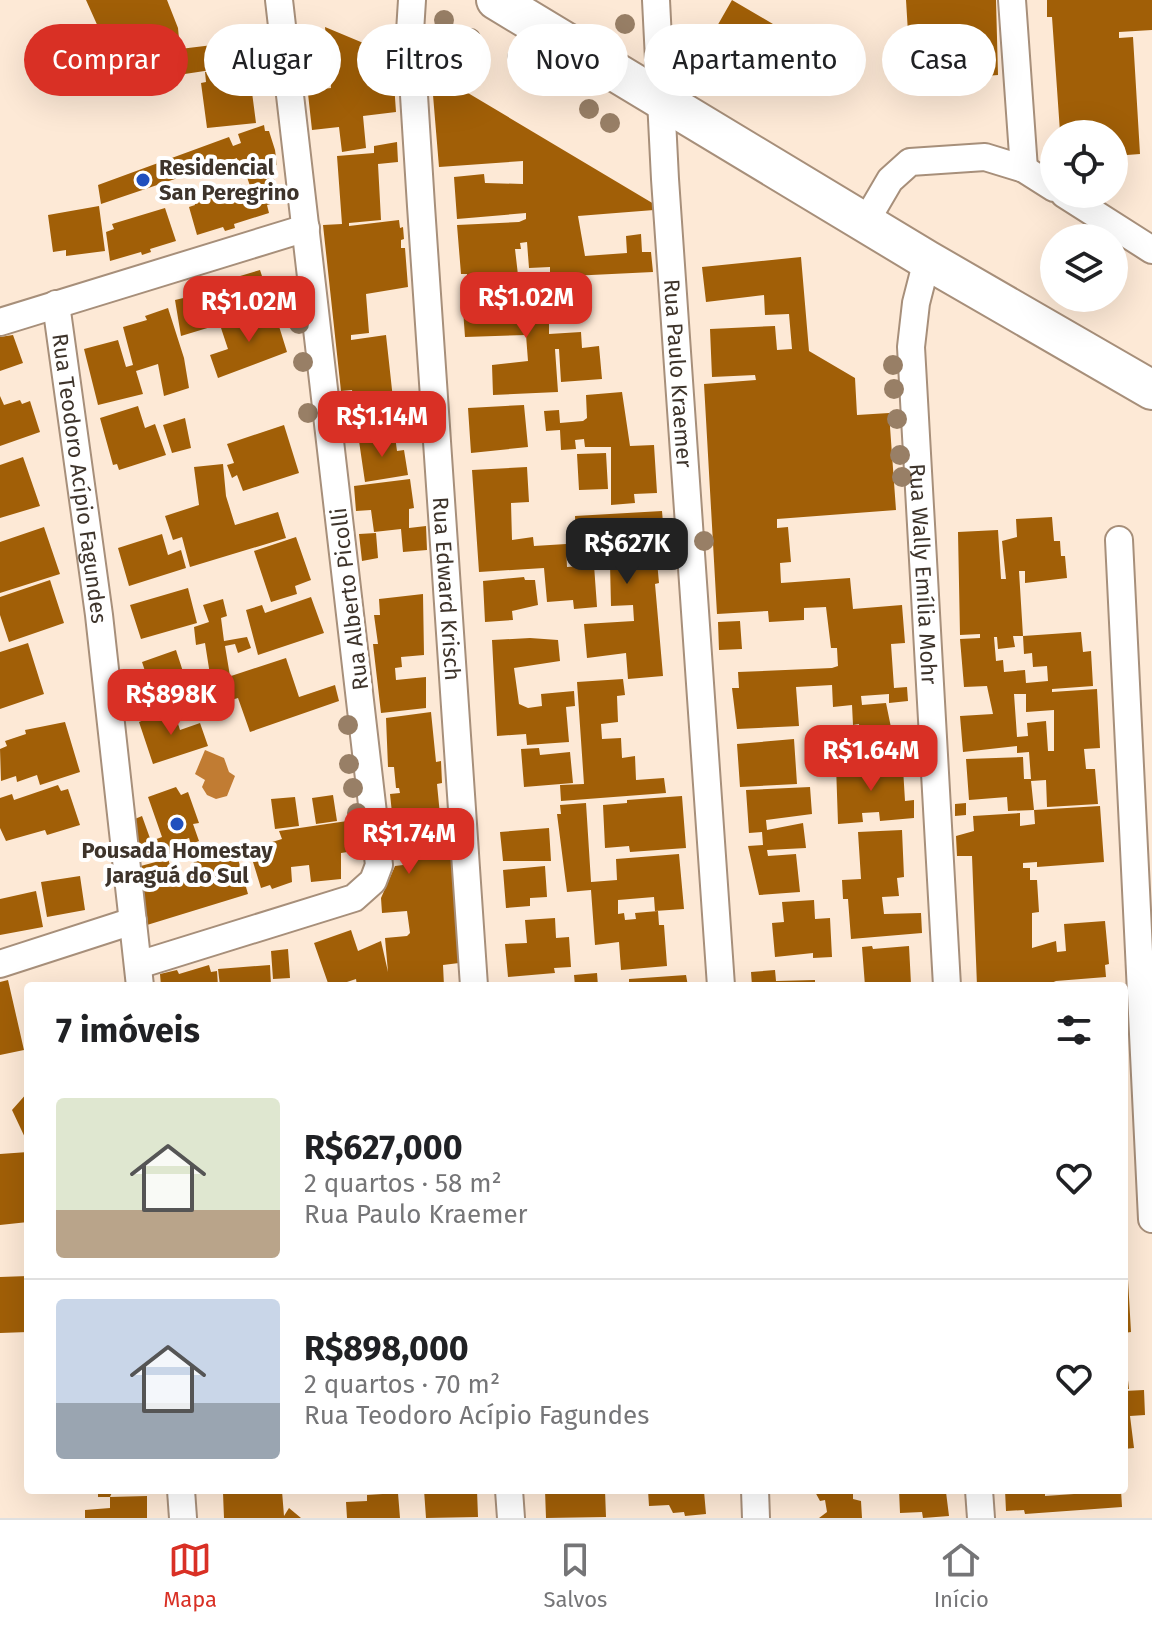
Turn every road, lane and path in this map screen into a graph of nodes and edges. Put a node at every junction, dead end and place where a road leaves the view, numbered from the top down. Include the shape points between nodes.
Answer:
1 (279, 0) edge
2 (412, 0) edge
3 (496, 0) edge
4 (656, 0) edge
5 (1012, 0) edge
6 (661, 98) junction
7 (1024, 169) junction
8 (1040, 179) edge
9 (1086, 208) edge
10 (866, 221) junction
11 (306, 228) junction
12 (1152, 250) edge
13 (927, 260) junction
14 (56, 304) junction
15 (0, 322) edge
16 (1152, 390) edge
17 (1119, 540) dead end
18 (133, 921) junction
19 (0, 964) edge
20 (139, 976) edge
21 (474, 982) edge
22 (721, 982) edge
23 (947, 982) edge
24 (1140, 1068) edge
25 (1152, 1219) edge
26 (181, 1494) edge
27 (509, 1494) edge
28 (755, 1494) edge
29 (979, 1494) edge
30 (183, 1518) edge
31 (511, 1518) edge
32 (756, 1518) edge
33 (981, 1518) edge

1 - 11 street, Rua Alberto Picolli
2 - 21 street, Rua Edward Krisch via 410,32
3 - 6 highway
4 - 6 street, Rua Paulo Kraemer
5 - 7 street
6 - 10 highway
6 - 22 street, Rua Paulo Kraemer
7 - 8 street
7 - 10 street via 985,157 910,162 890,180
9 - 12 street
10 - 13 highway
11 - 14 street
11 - 20 street, Rua Alberto Picolli via 379,865 373,881 354,898
13 - 16 highway
13 - 23 street, Rua Wally Emília Mohr via 911,347
14 - 15 street
14 - 18 street, Rua Teodoro Acípio Fagundes via 99,615
17 - 24 street
18 - 19 street
18 - 20 street, Rua Teodoro Acípio Fagundes
24 - 25 street
26 - 30 street
27 - 31 street
28 - 32 street
29 - 33 street

